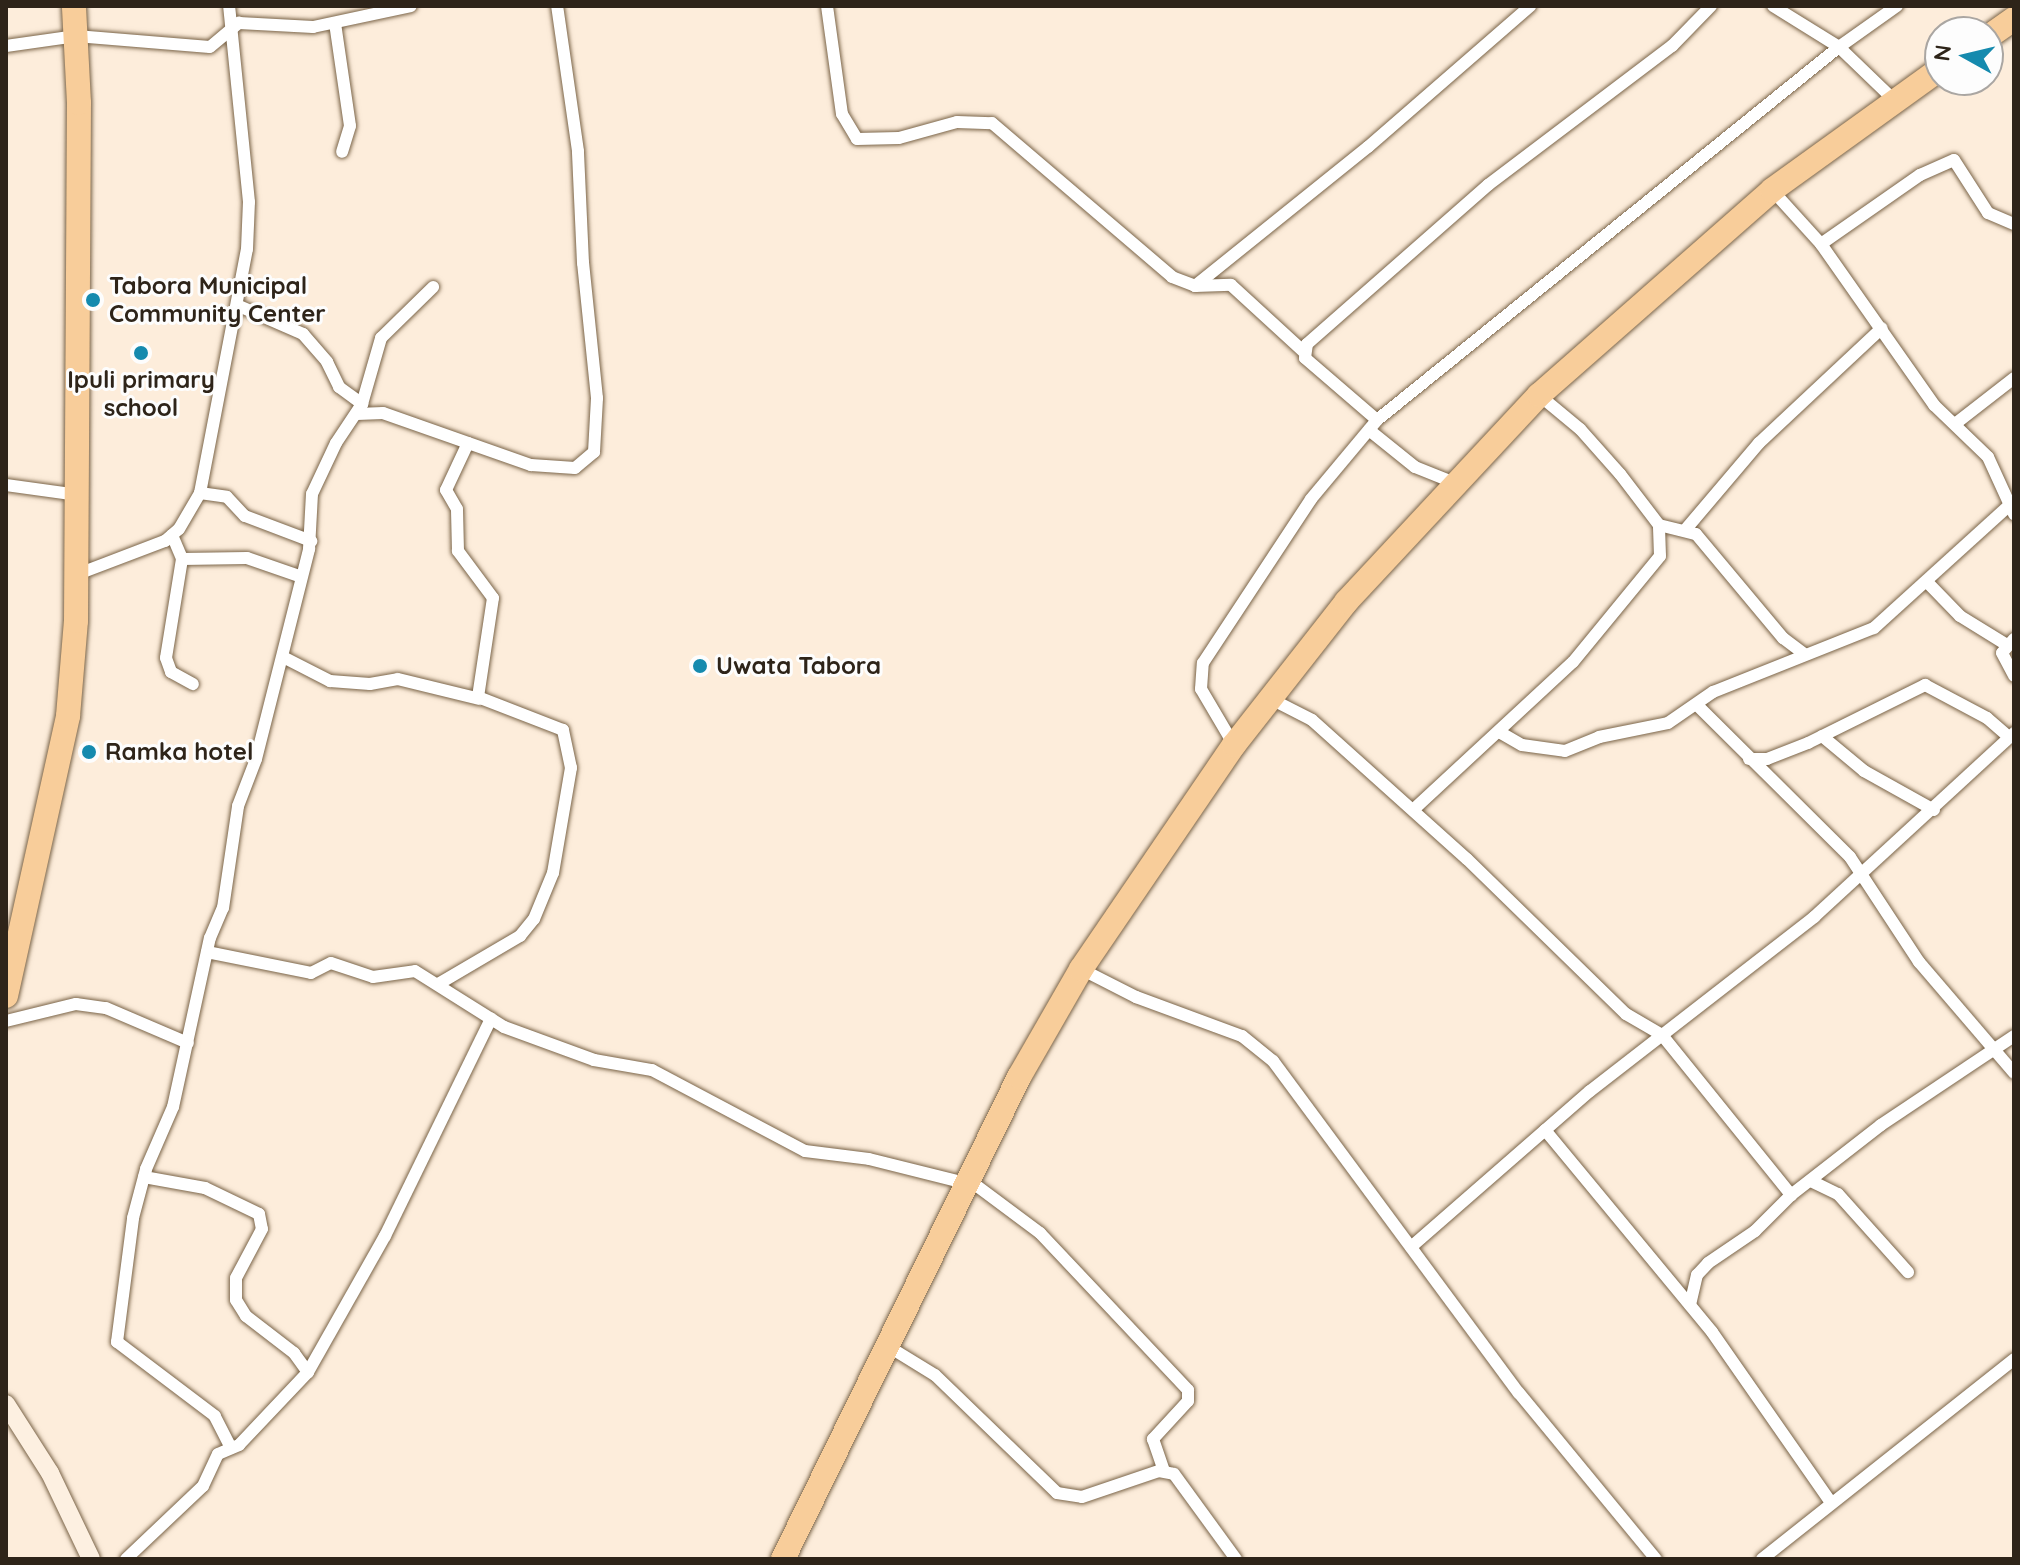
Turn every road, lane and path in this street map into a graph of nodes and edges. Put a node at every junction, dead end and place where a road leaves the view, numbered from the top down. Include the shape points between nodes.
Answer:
1 (74, 6) edge
2 (229, 6) edge
3 (411, 6) edge
4 (557, 6) edge
5 (827, 6) edge
6 (1530, 6) edge
7 (1711, 6) edge
8 (1773, 6) edge
9 (1897, 6) edge
10 (335, 23) junction
11 (231, 29) junction
12 (76, 36) junction
13 (6, 46) edge
14 (1839, 47) junction
15 (1924, 80) edge
16 (1894, 100) junction
17 (342, 152) dead end
18 (1772, 190) junction
19 (2014, 224) edge
20 (1821, 244) junction
21 (1195, 286) junction
22 (433, 287) dead end
23 (239, 306) junction
24 (1882, 328) junction
25 (1303, 351) junction
26 (2014, 378) edge
27 (1539, 395) junction
28 (359, 409) junction
29 (1955, 424) junction
30 (1373, 425) junction
31 (468, 443) junction
32 (1455, 483) junction
33 (6, 485) edge
34 (200, 493) junction
35 (78, 495) junction
36 (2012, 507) edge
37 (1659, 525) junction
38 (1686, 529) junction
39 (172, 535) junction
40 (311, 541) junction
41 (182, 559) junction
42 (78, 574) junction
43 (299, 576) junction
44 (1928, 583) junction
45 (2010, 642) edge
46 (1803, 653) junction
47 (283, 657) junction
48 (2014, 676) edge
49 (193, 684) dead end
50 (480, 699) junction
51 (1271, 699) junction
52 (1698, 706) junction
53 (1501, 733) junction
54 (2012, 735) edge
55 (1822, 736) junction
56 (1234, 745) junction
57 (1749, 759) junction
58 (1413, 810) junction
59 (1934, 810) junction
60 (1863, 875) junction
61 (207, 952) junction
62 (1081, 969) junction
63 (440, 983) junction
64 (6, 996) edge
65 (491, 1019) junction
66 (6, 1021) edge
67 (1662, 1035) junction
68 (2014, 1036) edge
69 (188, 1043) junction
70 (1993, 1048) junction
71 (2014, 1073) edge
72 (1545, 1130) junction
73 (144, 1177) junction
74 (964, 1180) junction
75 (1811, 1181) junction
76 (1791, 1195) junction
77 (1411, 1247) junction
78 (1908, 1272) dead end
79 (1690, 1305) junction
80 (886, 1345) junction
81 (2014, 1359) edge
82 (308, 1372) junction
83 (6, 1404) edge
84 (231, 1448) junction
85 (1164, 1471) junction
86 (1830, 1501) junction
87 (1652, 1558) edge
88 (91, 1559) edge
89 (126, 1559) edge
90 (783, 1559) edge
91 (1236, 1559) edge
92 (1762, 1559) edge

1 - 12 highway
2 - 11 street
3 - 10 street
4 - 31 street via 578,151 583,263 594,348 595,445 589,461 569,469 514,462
5 - 21 street via 839,101 846,126 857,139 899,138 957,122 992,123 1149,259 1179,282
6 - 21 street
7 - 25 street via 1672,46 1488,185 1450,224 1320,330
8 - 14 street
9 - 14 street
10 - 11 street via 249,22
10 - 17 street via 350,126
11 - 12 street via 222,42 201,48
11 - 23 street via 249,202
12 - 13 street
12 - 35 highway
14 - 16 street
14 - 30 street
15 - 16 highway
16 - 18 highway
18 - 20 street
18 - 27 highway
19 - 20 street via 1988,213 1954,160 1920,175
20 - 24 street
21 - 25 street via 1231,285
22 - 28 street via 381,338
23 - 28 street via 303,334
23 - 34 street
24 - 29 street via 1934,405
24 - 38 street via 1759,443
25 - 30 street
26 - 29 street
27 - 32 highway
27 - 37 street via 1607,457
28 - 31 street
28 - 40 street via 312,494
29 - 36 street via 1988,457
30 - 32 street via 1415,467
30 - 56 street via 1311,499 1203,663 1201,689
31 - 50 street via 446,490 457,509 458,551 493,598
32 - 51 highway via 1346,602
33 - 35 street
34 - 39 street
34 - 40 street via 227,497 245,516
35 - 42 highway
36 - 44 street via 1968,538
37 - 38 street
37 - 53 street via 1660,556 1588,646
38 - 46 street via 1696,534 1783,638
39 - 41 street
39 - 42 street
40 - 43 street
41 - 43 street via 247,558
41 - 49 street via 166,658 171,672
42 - 64 highway via 68,716
43 - 47 street
44 - 45 street via 1960,616
44 - 46 street via 1874,628
45 - 48 street via 2002,659
46 - 52 street via 1713,692
47 - 50 street via 330,681 370,684 398,679
47 - 61 street via 238,806 224,904
50 - 63 street via 563,730 570,749 568,798 553,873 530,926
51 - 56 highway
51 - 58 street via 1312,720
52 - 53 street via 1662,725 1599,737 1565,751 1522,745
52 - 57 street
53 - 58 street
54 - 55 street via 1925,685
54 - 59 street via 1960,779
55 - 57 street via 1767,759
55 - 59 street via 1864,771
56 - 62 highway
57 - 60 street via 1831,836
58 - 67 street via 1626,1014
59 - 60 street
60 - 67 street
60 - 70 street via 1919,962
61 - 63 street via 311,973 331,963 373,977 415,971
61 - 69 street
62 - 74 highway
62 - 77 street via 1136,997 1242,1036 1265,1053 1330,1132
63 - 65 street
65 - 74 street via 594,1060 652,1070 805,1151
65 - 82 street via 385,1236
66 - 69 street via 76,1004 106,1008
67 - 72 street
67 - 76 street
68 - 70 street
69 - 73 street via 167,1127
70 - 71 street
70 - 75 street
72 - 77 street
72 - 79 street
73 - 82 street via 205,1188 259,1214 262,1229 236,1278 236,1300 246,1316 300,1358
73 - 84 street via 133,1218 117,1342 215,1416
74 - 80 highway
74 - 85 street via 1004,1203 1040,1233 1188,1390 1188,1401 1153,1439
75 - 76 street
75 - 78 street via 1838,1194
76 - 79 street via 1775,1215 1697,1275
77 - 87 street via 1519,1393
79 - 86 street
80 - 85 street via 935,1375 1062,1495 1082,1497
80 - 90 highway
81 - 86 street
82 - 84 street
83 - 88 main road via 50,1473
84 - 89 street via 213,1460 203,1486
85 - 91 street via 1179,1478
86 - 92 street

